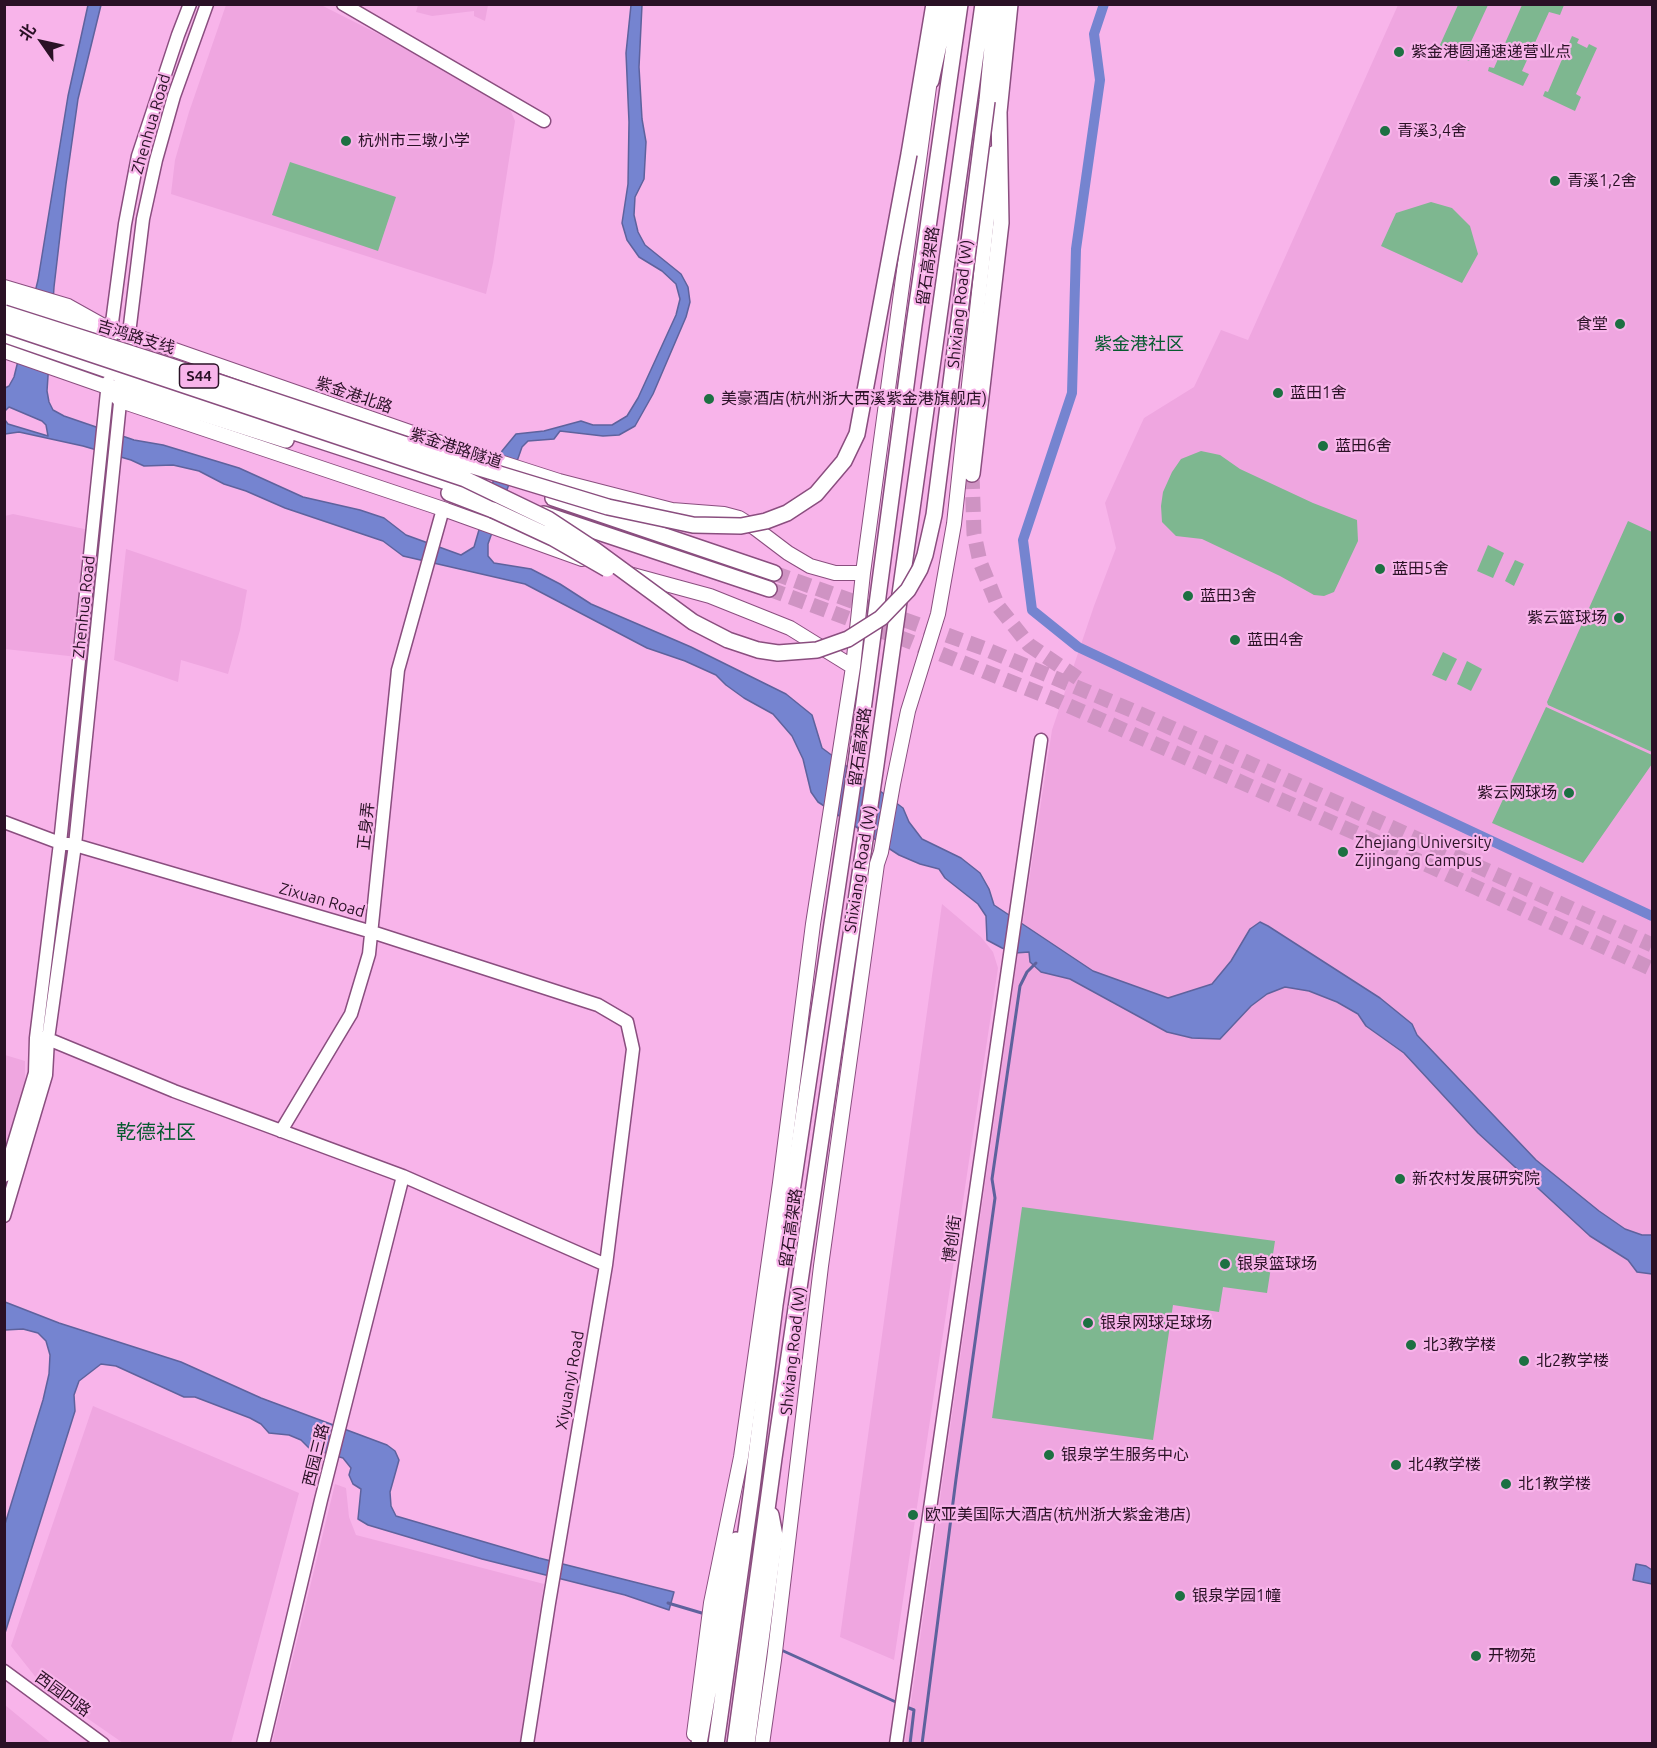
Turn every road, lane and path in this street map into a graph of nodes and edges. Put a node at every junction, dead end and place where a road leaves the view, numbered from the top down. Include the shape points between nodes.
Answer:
1 (190, 4) edge
2 (207, 4) edge
3 (343, 4) edge
4 (934, 4) edge
5 (939, 4) edge
6 (948, 4) edge
7 (960, 4) edge
8 (983, 4) edge
9 (996, 4) edge
10 (1010, 4) edge
11 (929, 88) junction
12 (999, 112) junction
13 (544, 121) dead end
14 (4, 287) edge
15 (4, 298) edge
16 (4, 312) edge
17 (4, 325) edge
18 (111, 330) junction
19 (129, 334) junction
20 (4, 335) edge
21 (111, 349) junction
22 (4, 351) edge
23 (127, 355) junction
24 (227, 368) junction
25 (109, 370) junction
26 (107, 387) junction
27 (122, 389) junction
28 (266, 402) junction
29 (201, 413) joint
30 (260, 421) joint
31 (391, 447) junction
32 (972, 474) tunnel mouth
33 (443, 509) junction
34 (774, 573) tunnel mouth
35 (863, 573) junction
36 (769, 589) tunnel mouth
37 (673, 608) junction
38 (853, 667) junction
39 (1041, 740) dead end
40 (4, 822) edge
41 (60, 843) junction
42 (75, 845) junction
43 (372, 932) junction
44 (627, 1022) joint
45 (42, 1038) junction
46 (281, 1131) junction
47 (4, 1176) edge
48 (403, 1176) junction
49 (4, 1216) edge
50 (606, 1264) junction
51 (722, 1607) junction
52 (718, 1637) junction
53 (754, 1651) junction
54 (4, 1671) edge
55 (103, 1743) edge
56 (263, 1743) edge
57 (527, 1743) edge
58 (693, 1743) edge
59 (699, 1743) edge
60 (716, 1743) edge
61 (735, 1743) edge
62 (747, 1743) edge
63 (762, 1743) edge
64 (896, 1743) edge

1 - 18 street, Zhenhua Road via 138,156
2 - 19 street, Zhenhua Road via 156,159 143,219
3 - 13 street
4 - 31 highway, bridge via 856,434 844,461 816,494 766,521 741,526 693,525 608,507
5 - 11 main road, Shixiang Road (W)
6 - 11 highway
7 - 51 highway, 留石高架路 via 752,1488
8 - 53 highway, 留石高架路 via 769,1499
9 - 37 highway, bridge via 934,514 925,555 911,584 894,605 864,629 817,650 778,653 742,646
10 - 12 highway, Shixiang Road (W)
11 - 35 main road, Shixiang Road (W)
12 - 32 highway via 1001,223
12 - 63 main road, Shixiang Road (W) via 954,524 938,614 908,711 877,864 821,1266
14 - 18 main road, 紫金港北路 via 68,306
15 - 18 highway
16 - 21 main road, bridge via 63,328
16 - 31 highway, 吉鸿路支线 / S44, bridge via 167,365
17 - 31 highway, 吉鸿路支线 / S44, bridge
18 - 19 main road, 紫金港北路
18 - 21 street, Zhenhua Road
19 - 23 street, Zhenhua Road
19 - 24 main road, 紫金港北路
20 - 25 main road
21 - 23 main road
21 - 25 street, Zhenhua Road
22 - 26 main road
23 - 27 street, Zhenhua Road
23 - 28 main road, 紫金港路隧道
24 - 28 main road
24 - 35 main road, 紫金港北路 via 559,481 672,510 739,518 810,566 835,573
25 - 26 street, Zhenhua Road
25 - 27 main road
26 - 27 main road
26 - 41 street, Zhenhua Road
27 - 29 main road
27 - 30 main road
27 - 33 main road
27 - 42 street, Zhenhua Road
28 - 34 highway, 紫金港路隧道
29 - 37 highway, bridge via 493,510 553,538
30 - 36 highway
31 - 37 highway, bridge via 548,519
33 - 38 main road via 566,554 710,596 790,628
33 - 43 street, 正身弄 via 398,670
35 - 38 main road, Shixiang Road (W)
38 - 51 main road, Shixiang Road (W) via 829,817
39 - 64 street, 博创街
40 - 41 street, Zixuan Road
41 - 42 street, Zixuan Road
41 - 45 street, Zhenhua Road
42 - 43 street, Zixuan Road
42 - 45 street, Zhenhua Road
43 - 44 street, Zixuan Road via 598,1005
43 - 46 street, 正身弄 via 351,1014
44 - 50 street, Xiyuanyi Road via 633,1049
45 - 46 street
45 - 47 street, Zhenhua Road
45 - 49 street, Zhenhua Road via 46,1075
46 - 48 street
48 - 50 street
48 - 56 street, 西园三路
50 - 57 street, Xiyuanyi Road
51 - 52 highway, 留石高架路
51 - 52 main road, Shixiang Road (W)
52 - 58 main road, Shixiang Road (W)
52 - 59 highway
52 - 60 highway, 留石高架路
53 - 61 highway, 留石高架路
53 - 62 highway
54 - 55 street, 西园四路

